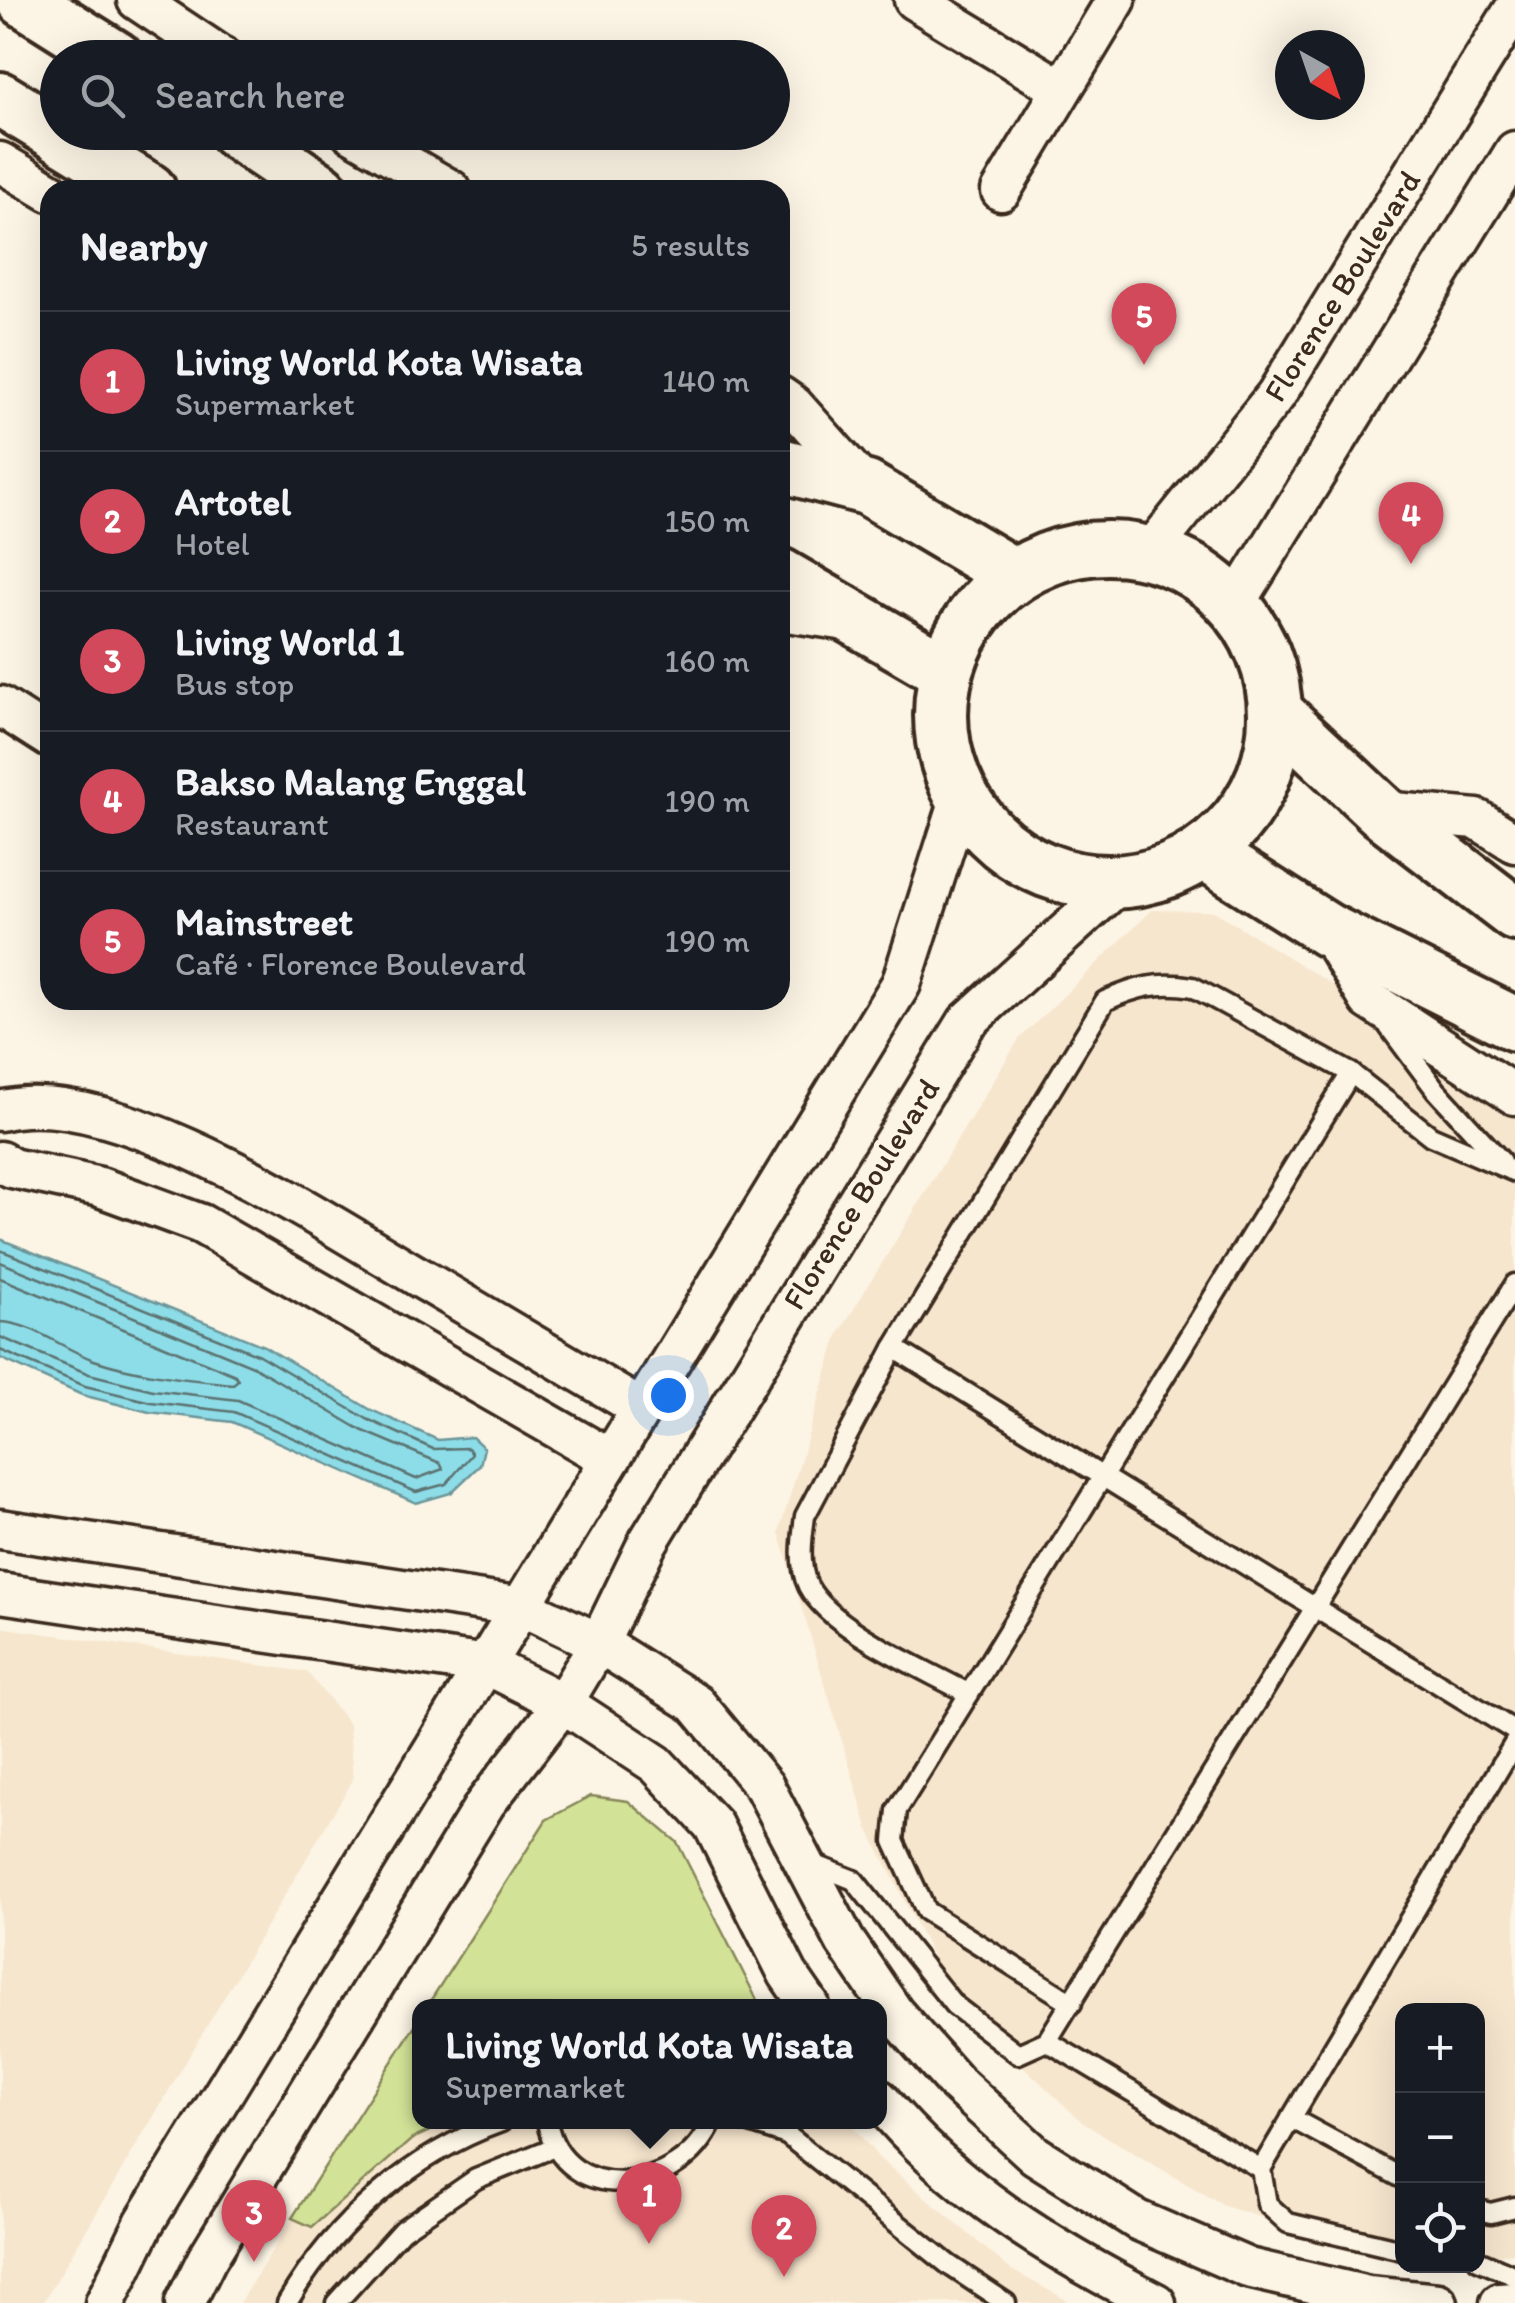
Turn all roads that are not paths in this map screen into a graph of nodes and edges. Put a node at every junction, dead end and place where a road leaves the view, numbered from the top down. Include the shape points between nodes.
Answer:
1 (24, 0) edge
2 (137, 0) edge
3 (914, 0) edge
4 (1116, 0) edge
5 (1515, 8) edge
6 (87, 40) edge
7 (197, 40) edge
8 (1061, 89) junction
9 (0, 98) edge
10 (40, 123) edge
11 (85, 150) edge
12 (264, 150) edge
13 (382, 150) edge
14 (1515, 151) edge
15 (0, 162) edge
16 (134, 180) edge
17 (307, 180) edge
18 (433, 180) edge
19 (40, 186) edge
20 (1001, 191) dead end
21 (790, 403) edge
22 (790, 467) edge
23 (867, 488) junction
24 (1150, 552) junction
25 (1012, 574) junction
26 (790, 582) edge
27 (1235, 605) junction
28 (790, 612) edge
29 (862, 623) junction
30 (945, 671) junction
31 (0, 706) edge
32 (1280, 716) junction
33 (40, 732) edge
34 (961, 796) junction
35 (1381, 811) junction
36 (1515, 843) edge
37 (1205, 853) junction
38 (1120, 883) junction
39 (1515, 914) edge
40 (1327, 930) junction
41 (1369, 1000) junction
42 (1515, 1024) edge
43 (1350, 1073) junction
44 (1515, 1094) edge
45 (0, 1111) edge
46 (0, 1161) edge
47 (1510, 1168) edge
48 (1515, 1284) edge
49 (894, 1348) junction
50 (640, 1408) junction
51 (610, 1459) junction
52 (1100, 1478) junction
53 (0, 1529) edge
54 (0, 1593) edge
55 (523, 1606) junction
56 (1313, 1607) junction
57 (599, 1643) junction
58 (488, 1665) junction
59 (969, 1694) junction
60 (563, 1703) junction
61 (1515, 1731) edge
62 (1515, 1742) edge
63 (804, 1860) junction
64 (805, 1999) edge
65 (884, 1999) edge
66 (887, 2003) edge
67 (1072, 2003) junction
68 (1048, 2041) junction
69 (887, 2109) edge
70 (1291, 2118) junction
71 (482, 2129) edge
72 (548, 2129) edge
73 (709, 2129) edge
74 (769, 2129) edge
75 (552, 2148) junction
76 (1261, 2169) junction
77 (1395, 2174) edge
78 (1515, 2207) edge
79 (1485, 2212) edge
80 (1395, 2248) edge
81 (1485, 2263) edge
82 (1515, 2276) edge
83 (1515, 2302) edge
84 (105, 2303) edge
85 (185, 2303) edge
86 (287, 2303) edge
87 (336, 2303) edge
88 (1006, 2303) edge
89 (1156, 2303) edge
90 (1438, 2303) edge
91 (1500, 2303) edge

1 - 6 street
2 - 7 street
3 - 8 street
4 - 8 street
5 - 24 street, Florence Boulevard via 1276,395
8 - 20 street
9 - 10 street
11 - 16 street
12 - 17 street
13 - 18 street
14 - 27 street
15 - 19 street
21 - 23 street
22 - 23 street
23 - 25 street
24 - 25 street via 1066,552
24 - 27 street via 1205,579
25 - 30 street via 974,618
26 - 29 street
27 - 32 street via 1258,642
28 - 29 street
29 - 30 street
30 - 34 street via 944,751
31 - 33 street
32 - 35 street
32 - 37 street via 1267,770 1246,810
34 - 38 street via 990,835 1026,862 1068,878
34 - 50 street via 901,984
35 - 36 street via 1477,819
35 - 39 street
37 - 38 street via 1171,871
37 - 40 street
38 - 57 street, Florence Boulevard via 967,1022 648,1542
40 - 41 street
40 - 42 street
41 - 44 street
41 - 47 lane via 1436,1090
43 - 47 lane via 1431,1136
43 - 49 lane via 1193,986 1138,986 1105,1001
43 - 52 lane
45 - 50 street via 26,1104 129,1125 237,1170
46 - 51 street via 100,1187 200,1224
48 - 56 lane
49 - 52 lane
49 - 59 lane via 805,1516 801,1548 808,1584 835,1617
50 - 51 street
51 - 55 street
52 - 56 lane
52 - 59 lane
53 - 55 street
54 - 58 street
55 - 57 street
55 - 58 street
56 - 61 lane
56 - 67 lane
57 - 60 street, Florence Boulevard
57 - 63 street via 696,1704 764,1786
58 - 60 street
58 - 84 street via 144,2223
59 - 67 lane via 897,1810 894,1841 926,1911
60 - 64 street via 656,1764 713,1825
60 - 85 street, Florence Boulevard via 485,1804
62 - 70 lane
63 - 65 street via 845,1941
63 - 68 lane via 854,1880 954,2005 1003,2046 1018,2054
66 - 90 street via 954,2082 1035,2156 1137,2220 1248,2268 1368,2296
67 - 68 lane
68 - 76 lane
69 - 89 street via 994,2208
70 - 76 lane
70 - 77 lane
71 - 86 lane via 454,2139 367,2202
72 - 75 lane
73 - 75 lane via 686,2161 631,2182 601,2180
74 - 88 lane via 787,2135 948,2265
75 - 87 lane via 476,2179 402,2230
76 - 80 lane via 1267,2204 1288,2223
78 - 79 lane
81 - 82 lane
83 - 91 street

